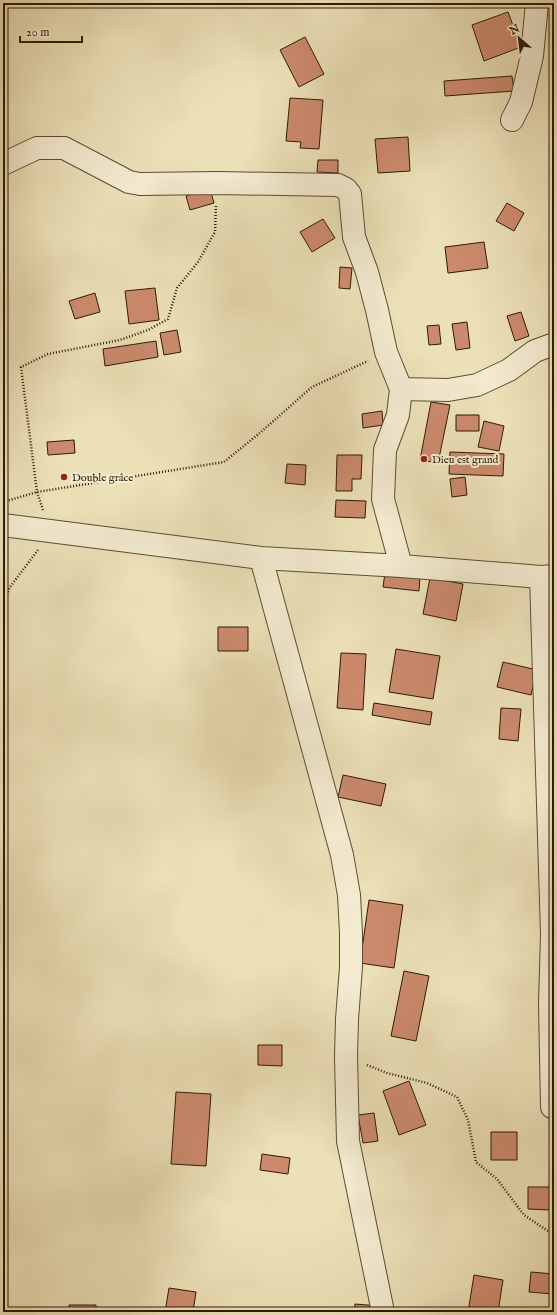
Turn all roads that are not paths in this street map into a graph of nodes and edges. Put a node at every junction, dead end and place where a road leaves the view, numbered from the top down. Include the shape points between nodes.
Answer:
1 (537, 3) edge
2 (512, 120) dead end
3 (3, 164) edge
4 (554, 344) edge
5 (401, 389) junction
6 (3, 525) edge
7 (261, 558) junction
8 (401, 566) junction
9 (547, 576) edge
10 (552, 1107) dead end
11 (384, 1312) edge

1 - 2 street via 532,56 520,102
3 - 5 street via 37,148 64,148 129,182 140,184 218,182 338,185 346,189 350,194 354,237 367,272 386,352
4 - 5 street via 534,352 509,370 477,385 448,390
5 - 8 street via 398,415 385,450 383,499
6 - 7 street
7 - 8 street
7 - 11 street via 342,855 349,895 351,968 346,1057 348,1141
8 - 9 street
9 - 10 street

